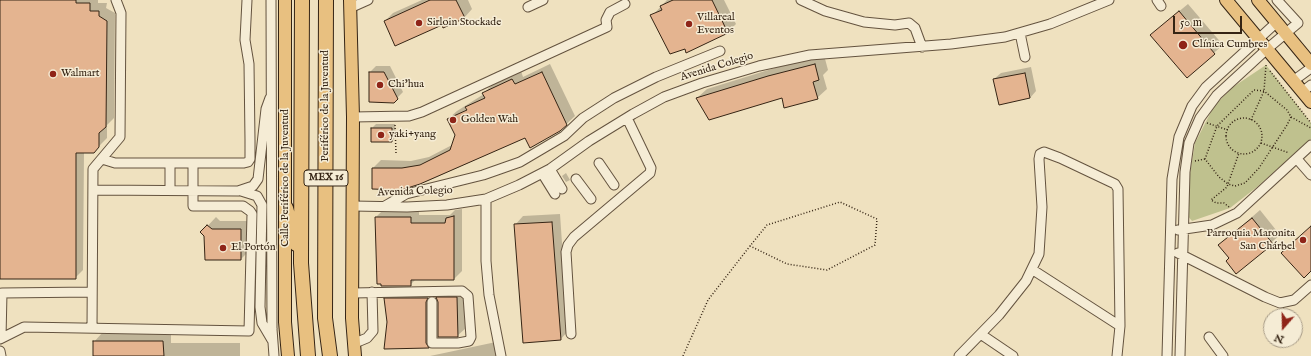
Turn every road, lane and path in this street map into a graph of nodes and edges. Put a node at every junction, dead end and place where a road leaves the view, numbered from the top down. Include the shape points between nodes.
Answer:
1 (116, 0) edge
2 (247, 0) edge
3 (272, 0) edge
4 (285, 0) edge
5 (302, 0) edge
6 (326, 0) edge
7 (368, 0) edge
8 (543, 0) edge
9 (801, 0) edge
10 (1109, 0) edge
11 (1226, 0) edge
12 (1258, 0) edge
13 (1277, 0) edge
14 (350, 4) edge
15 (625, 4) dead end
16 (528, 7) dead end
17 (1277, 22) junction
18 (1020, 33) junction
19 (1286, 33) junction
20 (1258, 39) junction
21 (922, 47) junction
22 (1267, 49) junction
23 (720, 51) dead end
24 (1025, 57) dead end
25 (1311, 64) edge
26 (1266, 65) junction
27 (1311, 68) edge
28 (1259, 69) dead end
29 (1293, 81) junction
30 (1307, 89) edge
31 (1264, 91) junction
32 (272, 93) junction
33 (1311, 102) edge
34 (395, 116) junction
35 (1290, 116) junction
36 (353, 117) junction
37 (1209, 117) dead end
38 (627, 118) junction
39 (1251, 120) junction
40 (1311, 123) edge
41 (1217, 126) junction
42 (1311, 128) edge
43 (1228, 130) junction
44 (1261, 143) junction
45 (1311, 145) edge
46 (1273, 147) junction
47 (396, 153) dead end
48 (1239, 153) junction
49 (1193, 156) dead end
50 (1297, 156) junction
51 (102, 159) junction
52 (1205, 159) junction
53 (599, 163) dead end
54 (170, 164) junction
55 (193, 164) junction
56 (1311, 165) edge
57 (546, 171) junction
58 (1311, 175) edge
59 (576, 179) dead end
60 (1228, 184) junction
61 (614, 185) dead end
62 (271, 187) junction
63 (286, 187) junction
64 (93, 190) junction
65 (170, 190) junction
66 (194, 191) junction
67 (238, 191) junction
68 (559, 191) dead end
69 (486, 198) junction
70 (591, 199) dead end
71 (353, 206) junction
72 (385, 206) junction
73 (286, 208) junction
74 (1224, 210) dead end
75 (1184, 230) junction
76 (1171, 231) junction
77 (750, 246) junction
78 (1171, 250) junction
79 (1183, 255) junction
80 (300, 262) junction
81 (1032, 270) junction
82 (1311, 285) edge
83 (92, 292) junction
84 (372, 292) junction
85 (352, 293) junction
86 (432, 302) dead end
87 (1120, 326) junction
88 (92, 328) junction
89 (571, 334) dead end
90 (982, 334) junction
91 (1209, 338) dead end
92 (1, 339) edge
93 (272, 340) junction
94 (355, 343) junction
95 (0, 351) edge
96 (1, 356) edge
97 (274, 356) edge
98 (288, 356) edge
99 (308, 356) edge
100 (330, 356) edge
101 (355, 356) edge
102 (501, 356) edge
103 (683, 356) edge
104 (959, 356) edge
105 (1013, 356) edge
106 (1117, 356) edge
107 (1167, 356) edge
108 (1180, 356) edge
109 (1223, 356) edge

1 - 51 street via 121,13 120,137
2 - 55 street via 245,40 250,159 244,163
3 - 32 street
4 - 63 main road, Calle Periférico de la Juventud
5 - 80 highway, MEX 16
6 - 100 highway, Periférico de la Juventud / MEX 16 via 325,318
7 - 14 street
8 - 16 street
9 - 21 street via 825,12 864,22 895,25 909,23 915,28
10 - 18 street, Avenida Colegio
11 - 20 main road
12 - 17 main road
13 - 19 street via 1298,23
14 - 36 main road
15 - 34 street via 610,12 606,20 607,27 422,112 409,116
17 - 19 main road
17 - 20 street
18 - 21 street, Avenida Colegio
18 - 24 street
19 - 22 street
19 - 25 main road
20 - 22 main road
20 - 76 street via 1206,87 1187,116 1173,164
21 - 38 street, Avenida Colegio via 810,55 759,66 664,97
22 - 29 main road
22 - 75 street via 1217,95 1207,106 1194,129 1187,156
23 - 72 street via 656,77 614,98 583,118 564,136 520,162 483,175 406,194
26 - 28 path
26 - 31 path
26 - 40 path
27 - 29 street
29 - 30 main road
30 - 33 main road
31 - 35 path via 1287,110
31 - 39 path
31 - 41 path via 1254,90
32 - 62 street
32 - 67 street via 266,109 258,180 253,186
34 - 36 street
34 - 47 path
35 - 42 path
35 - 46 path
36 - 71 main road
37 - 41 path via 1206,122
38 - 57 street, Avenida Colegio
38 - 89 street via 651,168 650,173 574,237 568,245 566,252
39 - 43 path via 1240,119 1230,125
39 - 44 path via 1260,128
41 - 43 path
41 - 52 path
43 - 48 path via 1226,135 1230,146
44 - 46 path
44 - 48 path via 1250,153
45 - 50 street
46 - 50 path
46 - 60 path via 1245,183 1235,186
48 - 60 path
49 - 52 path via 1192,162
50 - 56 street
50 - 58 street
50 - 75 street via 1237,213 1212,225
51 - 54 street via 115,163
51 - 64 street via 93,169
52 - 60 path
53 - 61 street
54 - 55 street
54 - 65 street
55 - 66 street
57 - 68 street
57 - 69 street, Avenida Colegio
59 - 70 street
60 - 74 path via 1211,200 1224,203 1230,208
62 - 63 street
62 - 93 street
63 - 73 main road, Calle Periférico de la Juventud
64 - 65 street
64 - 83 street
65 - 66 street
66 - 67 street
66 - 88 street via 193,206 243,206 252,214 249,331
67 - 93 street via 257,196 262,205 260,307 262,323
69 - 72 street, Avenida Colegio via 446,205
69 - 102 street via 489,295
71 - 72 street, Avenida Colegio
71 - 85 main road
73 - 80 highway
73 - 98 main road, Calle Periférico de la Juventud via 285,322
75 - 76 street
75 - 79 street
76 - 78 street
77 - 77 path via 767,225 840,202 877,219 876,245 827,270 787,264
77 - 103 path via 708,300
78 - 79 street
78 - 107 street
79 - 82 street via 1280,303 1294,300
79 - 108 street
80 - 99 highway, MEX 16
81 - 87 street
81 - 87 street via 1041,245 1039,159 1040,154 1044,152 1114,184 1118,189
81 - 90 street
83 - 88 street
83 - 92 street via 2,293
84 - 85 street
84 - 86 street via 462,291 468,296 471,337 466,343 432,343
84 - 94 street via 373,331 367,338
85 - 94 main road
87 - 106 street
88 - 92 street via 24,327
90 - 104 street
90 - 105 street
91 - 109 street
93 - 97 street
94 - 101 main road
95 - 96 street

